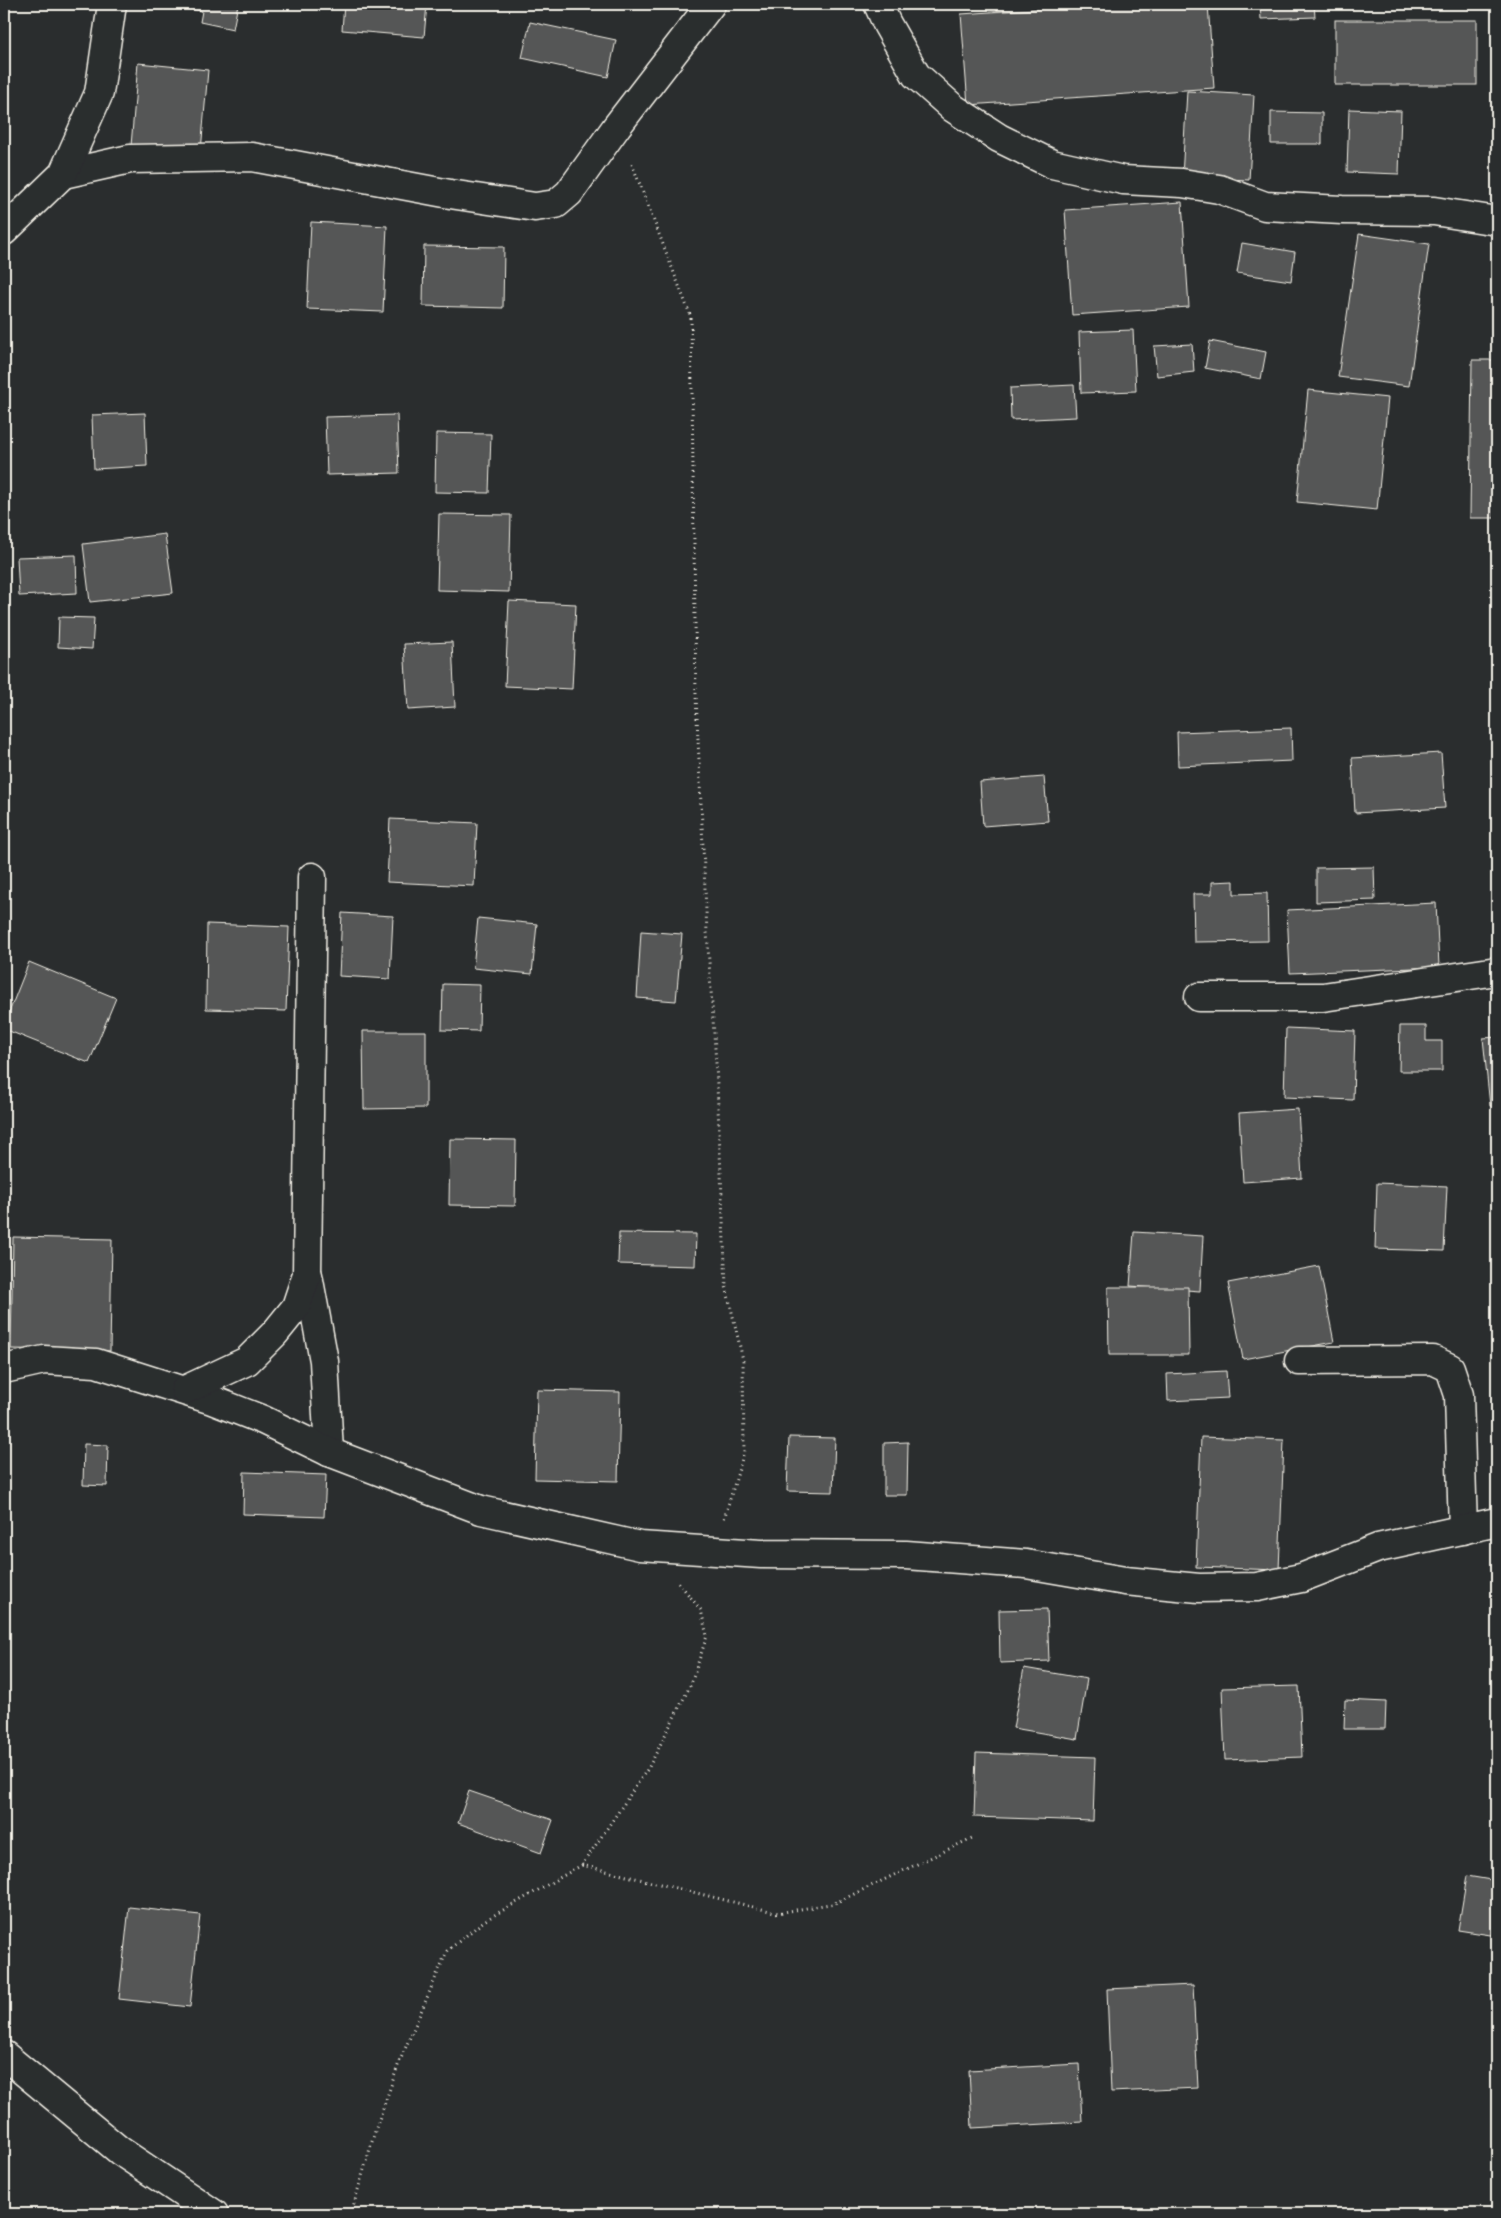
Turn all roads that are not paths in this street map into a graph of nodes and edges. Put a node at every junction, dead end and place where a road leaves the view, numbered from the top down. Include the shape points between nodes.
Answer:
1 (112, 4) edge
2 (711, 4) edge
3 (878, 4) edge
4 (63, 174) junction
5 (1497, 221) edge
6 (4, 231) edge
7 (312, 878) dead end
8 (1497, 971) edge
9 (1199, 997) dead end
10 (308, 1274) junction
11 (1299, 1360) dead end
12 (4, 1368) edge
13 (185, 1390) junction
14 (329, 1452) junction
15 (1497, 1522) edge
16 (1463, 1530) junction
17 (4, 2055) edge
18 (214, 2214) edge

1 - 4 street via 99,93
2 - 4 street via 569,193 556,204 535,207 450,194 252,157 130,159
3 - 5 street via 916,75 953,108 999,138 1052,164 1123,180 1182,183 1219,189 1265,206 1434,211
4 - 6 street
7 - 10 street
8 - 9 street via 1323,997
10 - 13 street via 296,1306 247,1361
10 - 14 street via 324,1361
11 - 16 street via 1434,1360 1450,1368 1459,1394
12 - 13 street via 44,1360 96,1363
13 - 14 street via 263,1420
14 - 16 street via 481,1510 648,1546 761,1554 906,1555 1026,1564 1125,1581 1200,1588 1257,1587 1302,1578 1378,1548
15 - 16 street
17 - 18 street via 120,2152

